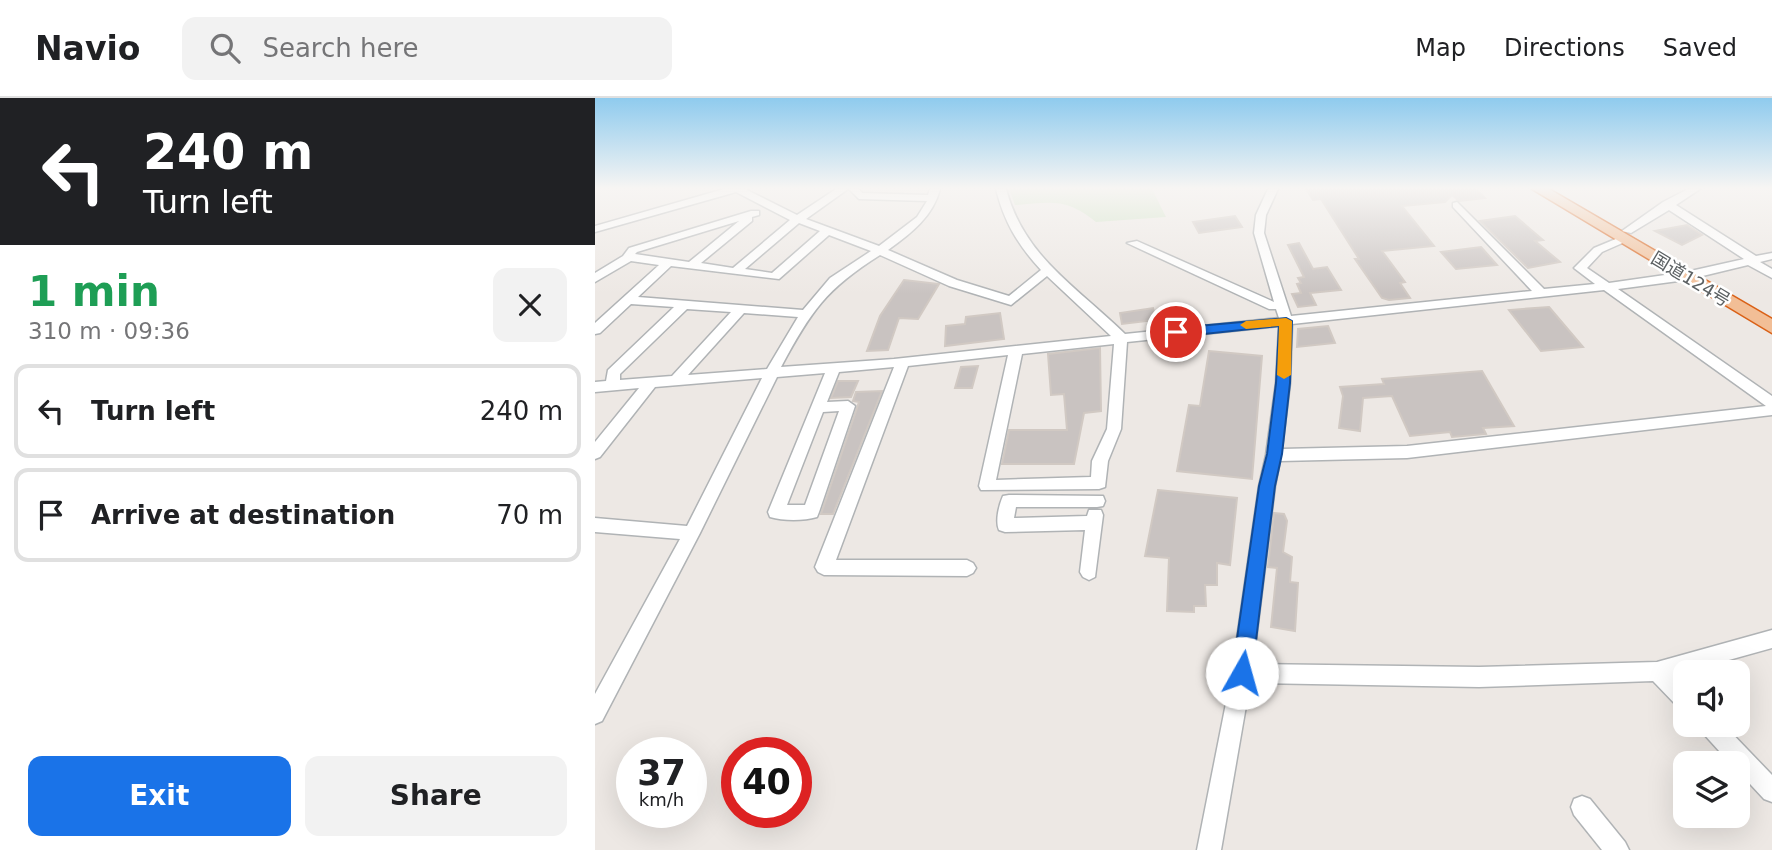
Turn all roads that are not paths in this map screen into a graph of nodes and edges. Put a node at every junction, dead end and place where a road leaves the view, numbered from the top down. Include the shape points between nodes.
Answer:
1 (612, 224) edge
2 (718, 224) edge
3 (742, 224) edge
4 (792, 224) edge
5 (811, 224) edge
6 (916, 224) edge
7 (1013, 224) edge
8 (1260, 224) edge
9 (1475, 224) edge
10 (1605, 224) edge
11 (1608, 224) edge
12 (1640, 224) edge
13 (1697, 224) edge
14 (595, 229) edge
15 (827, 230) junction
16 (1625, 235) junction
17 (1133, 243) dead end
18 (877, 249) junction
19 (1772, 256) edge
20 (629, 257) junction
21 (1753, 261) junction
22 (668, 263) junction
23 (691, 266) junction
24 (1049, 269) junction
25 (735, 272) junction
26 (1772, 274) edge
27 (1694, 275) junction
28 (595, 278) edge
29 (1603, 286) junction
30 (1540, 292) junction
31 (628, 300) junction
32 (683, 306) junction
33 (1273, 306) dead end
34 (739, 311) junction
35 (806, 314) junction
36 (1772, 315) edge
37 (1286, 321) junction
38 (1772, 327) edge
39 (595, 330) edge
40 (1121, 338) junction
41 (1016, 349) junction
42 (903, 362) junction
43 (834, 367) junction
44 (773, 373) junction
45 (675, 381) junction
46 (650, 384) junction
47 (613, 386) junction
48 (595, 387) edge
49 (1772, 403) edge
50 (818, 407) junction
51 (1772, 410) edge
52 (595, 453) edge
53 (1274, 454) junction
54 (1099, 483) junction
55 (1097, 501) junction
56 (1094, 523) junction
57 (595, 526) edge
58 (691, 533) junction
59 (967, 568) dead end
60 (1089, 572) dead end
61 (1772, 639) edge
62 (1657, 671) junction
63 (1242, 673) junction
64 (1673, 688) edge
65 (595, 714) edge
66 (1720, 737) edge
67 (1772, 791) edge
68 (1582, 807) dead end
69 (1209, 850) edge
70 (1617, 850) edge

1 - 14 street
2 - 20 street via 632,250
3 - 23 street
4 - 25 street
5 - 15 street
6 - 18 street
7 - 24 street
8 - 37 street
9 - 30 street
10 - 16 highway, 国道124号
11 - 16 highway, 国道124号
12 - 16 street
13 - 21 street
15 - 18 street
15 - 25 street via 775,277
16 - 27 highway, 国道124号
16 - 29 street via 1598,250 1580,268
17 - 33 street
18 - 24 street via 953,283 1011,301
18 - 35 street via 831,284
19 - 21 street
20 - 22 street
20 - 28 street
21 - 26 street
21 - 27 street
22 - 23 street
22 - 31 street
23 - 25 street
24 - 40 street
27 - 29 street
27 - 36 highway, 国道124号
27 - 38 highway, 国道124号
29 - 30 street
29 - 49 street
30 - 37 street
31 - 32 street
31 - 39 street
32 - 34 street
32 - 47 street via 613,373
34 - 35 street
34 - 45 street
35 - 44 street
37 - 40 street
37 - 53 street
40 - 41 street
40 - 54 street via 1114,429 1100,461
41 - 42 street
41 - 54 street via 987,486 1028,478 1067,477
42 - 43 street
42 - 59 street via 824,567
43 - 44 street
43 - 50 street
44 - 45 street
44 - 58 street
45 - 46 street
46 - 47 street
46 - 52 street
47 - 48 street
50 - 50 street via 795,466 776,512 811,512 848,406
51 - 53 street via 1407,452
53 - 63 street
54 - 55 street
55 - 56 street
55 - 56 street via 1009,501 1005,525
56 - 60 street
57 - 58 street
58 - 65 street
61 - 62 street
62 - 63 street via 1479,677
62 - 64 street
63 - 69 street
66 - 67 street
68 - 70 street

